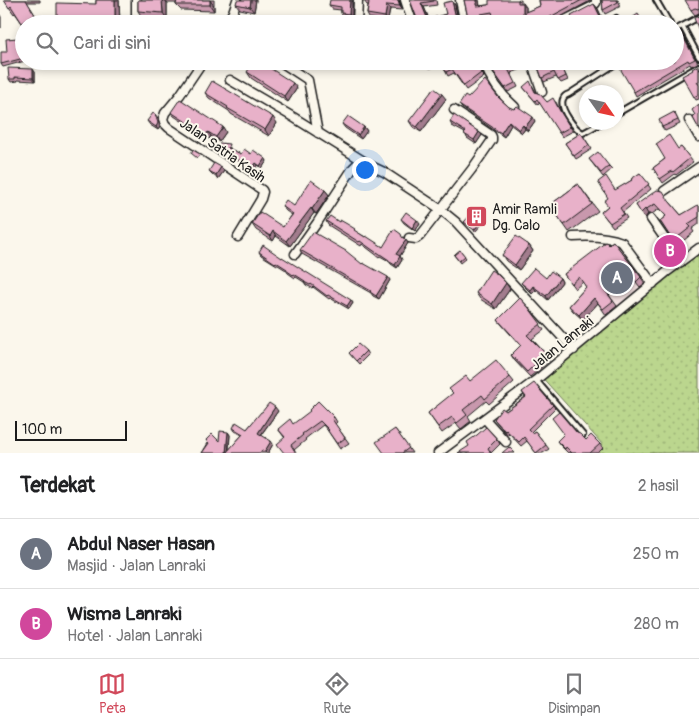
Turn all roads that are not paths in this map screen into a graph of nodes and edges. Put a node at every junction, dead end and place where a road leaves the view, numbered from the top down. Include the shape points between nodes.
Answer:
1 (136, 0) edge
2 (237, 0) edge
3 (358, 0) edge
4 (405, 0) edge
5 (460, 0) edge
6 (596, 0) edge
7 (656, 0) edge
8 (136, 15) edge
9 (232, 15) edge
10 (357, 15) edge
11 (411, 15) edge
12 (463, 15) edge
13 (575, 15) edge
14 (665, 15) edge
15 (699, 18) edge
16 (684, 26) edge
17 (684, 29) edge
18 (699, 57) edge
19 (699, 66) edge
20 (197, 70) edge
21 (293, 70) edge
22 (487, 70) edge
23 (533, 70) edge
24 (606, 70) edge
25 (230, 80) dead end
26 (583, 85) edge
27 (579, 88) edge
28 (542, 92) dead end
29 (515, 106) edge
30 (624, 109) edge
31 (454, 110) dead end
32 (689, 120) dead end
33 (590, 130) edge
34 (318, 133) junction
35 (699, 137) edge
36 (367, 163) junction
37 (699, 167) edge
38 (664, 191) edge
39 (440, 209) junction
40 (651, 219) dead end
41 (238, 236) dead end
42 (573, 237) dead end
43 (409, 238) dead end
44 (699, 248) edge
45 (295, 254) dead end
46 (681, 262) junction
47 (653, 284) junction
48 (574, 350) junction
49 (536, 380) junction
50 (485, 419) junction
51 (584, 435) edge
52 (506, 442) dead end
53 (438, 453) edge

1 - 8 street
2 - 9 street
3 - 10 street
4 - 11 street
5 - 12 street
6 - 13 street via 593,6
7 - 14 lane
15 - 16 lane
17 - 18 lane
19 - 30 lane
20 - 41 street, Jalan Satria Kasih via 163,119 166,126 262,190 261,199
21 - 34 street via 308,80
22 - 29 street via 504,96
23 - 28 street
24 - 26 lane
25 - 34 street
27 - 33 lane via 565,96 563,107 572,125 580,132
31 - 39 street via 491,135 492,140
32 - 35 street
34 - 36 street
36 - 39 street
36 - 45 street via 359,162 353,168
37 - 38 street
39 - 43 street via 418,238
39 - 48 street via 479,246
40 - 46 street
42 - 47 street via 622,242
44 - 46 street, Jalan Lanraki
46 - 47 street, Jalan Lanraki
47 - 48 street, Jalan Lanraki
48 - 49 street, Jalan Lanraki
49 - 50 street, Jalan Lanraki
49 - 51 lane
50 - 52 street
50 - 53 street, Jalan Lanraki

